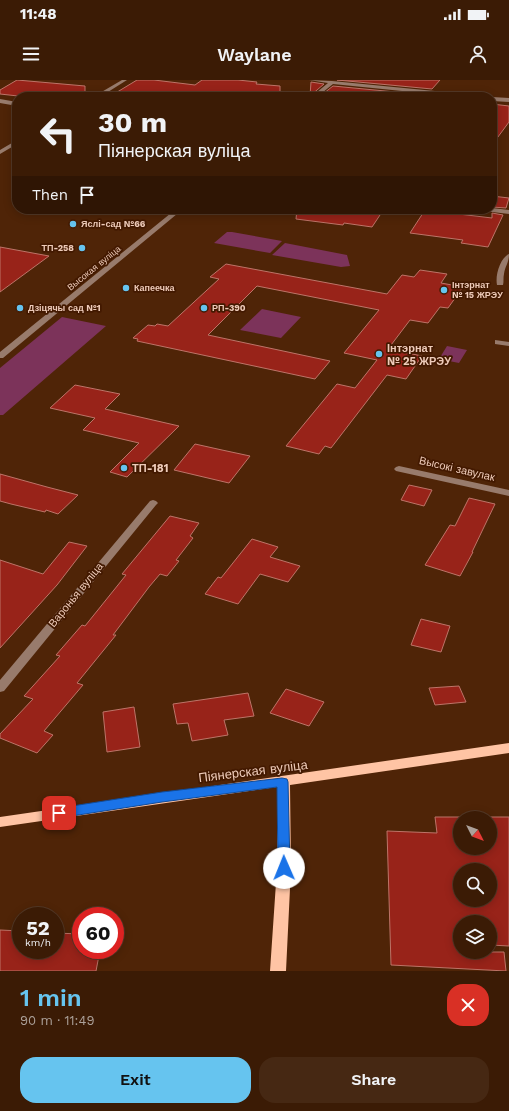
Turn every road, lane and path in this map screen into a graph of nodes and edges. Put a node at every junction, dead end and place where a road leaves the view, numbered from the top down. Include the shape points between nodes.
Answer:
1 (125, 80) edge
2 (311, 80) edge
3 (332, 82) junction
4 (105, 92) edge
5 (320, 92) edge
6 (428, 92) edge
7 (497, 99) edge
8 (509, 100) edge
9 (0, 102) edge
10 (12, 103) edge
11 (12, 145) edge
12 (0, 146) edge
13 (9, 147) junction
14 (12, 147) edge
15 (0, 152) edge
16 (497, 211) edge
17 (509, 212) edge
18 (174, 214) edge
19 (509, 256) edge
20 (500, 283) dead end
21 (498, 342) dead end
22 (509, 344) edge
23 (0, 356) edge
24 (399, 469) dead end
25 (509, 493) edge
26 (153, 503) dead end
27 (0, 688) edge
28 (509, 748) edge
29 (282, 782) junction
30 (0, 822) edge
31 (278, 971) edge

1 - 4 street
2 - 3 street
3 - 5 street
3 - 6 street
7 - 8 street
9 - 10 street
11 - 13 street
12 - 13 street
13 - 14 street
13 - 15 street
16 - 17 street
18 - 23 street, Высокая вуліца
19 - 20 street via 500,273
21 - 22 street
24 - 25 street, Высокі завулак
26 - 27 street, Варонья вуліца
28 - 29 main road, Піянерская вуліца
29 - 30 main road, Піянерская вуліца via 162,797
29 - 31 main road via 284,868

